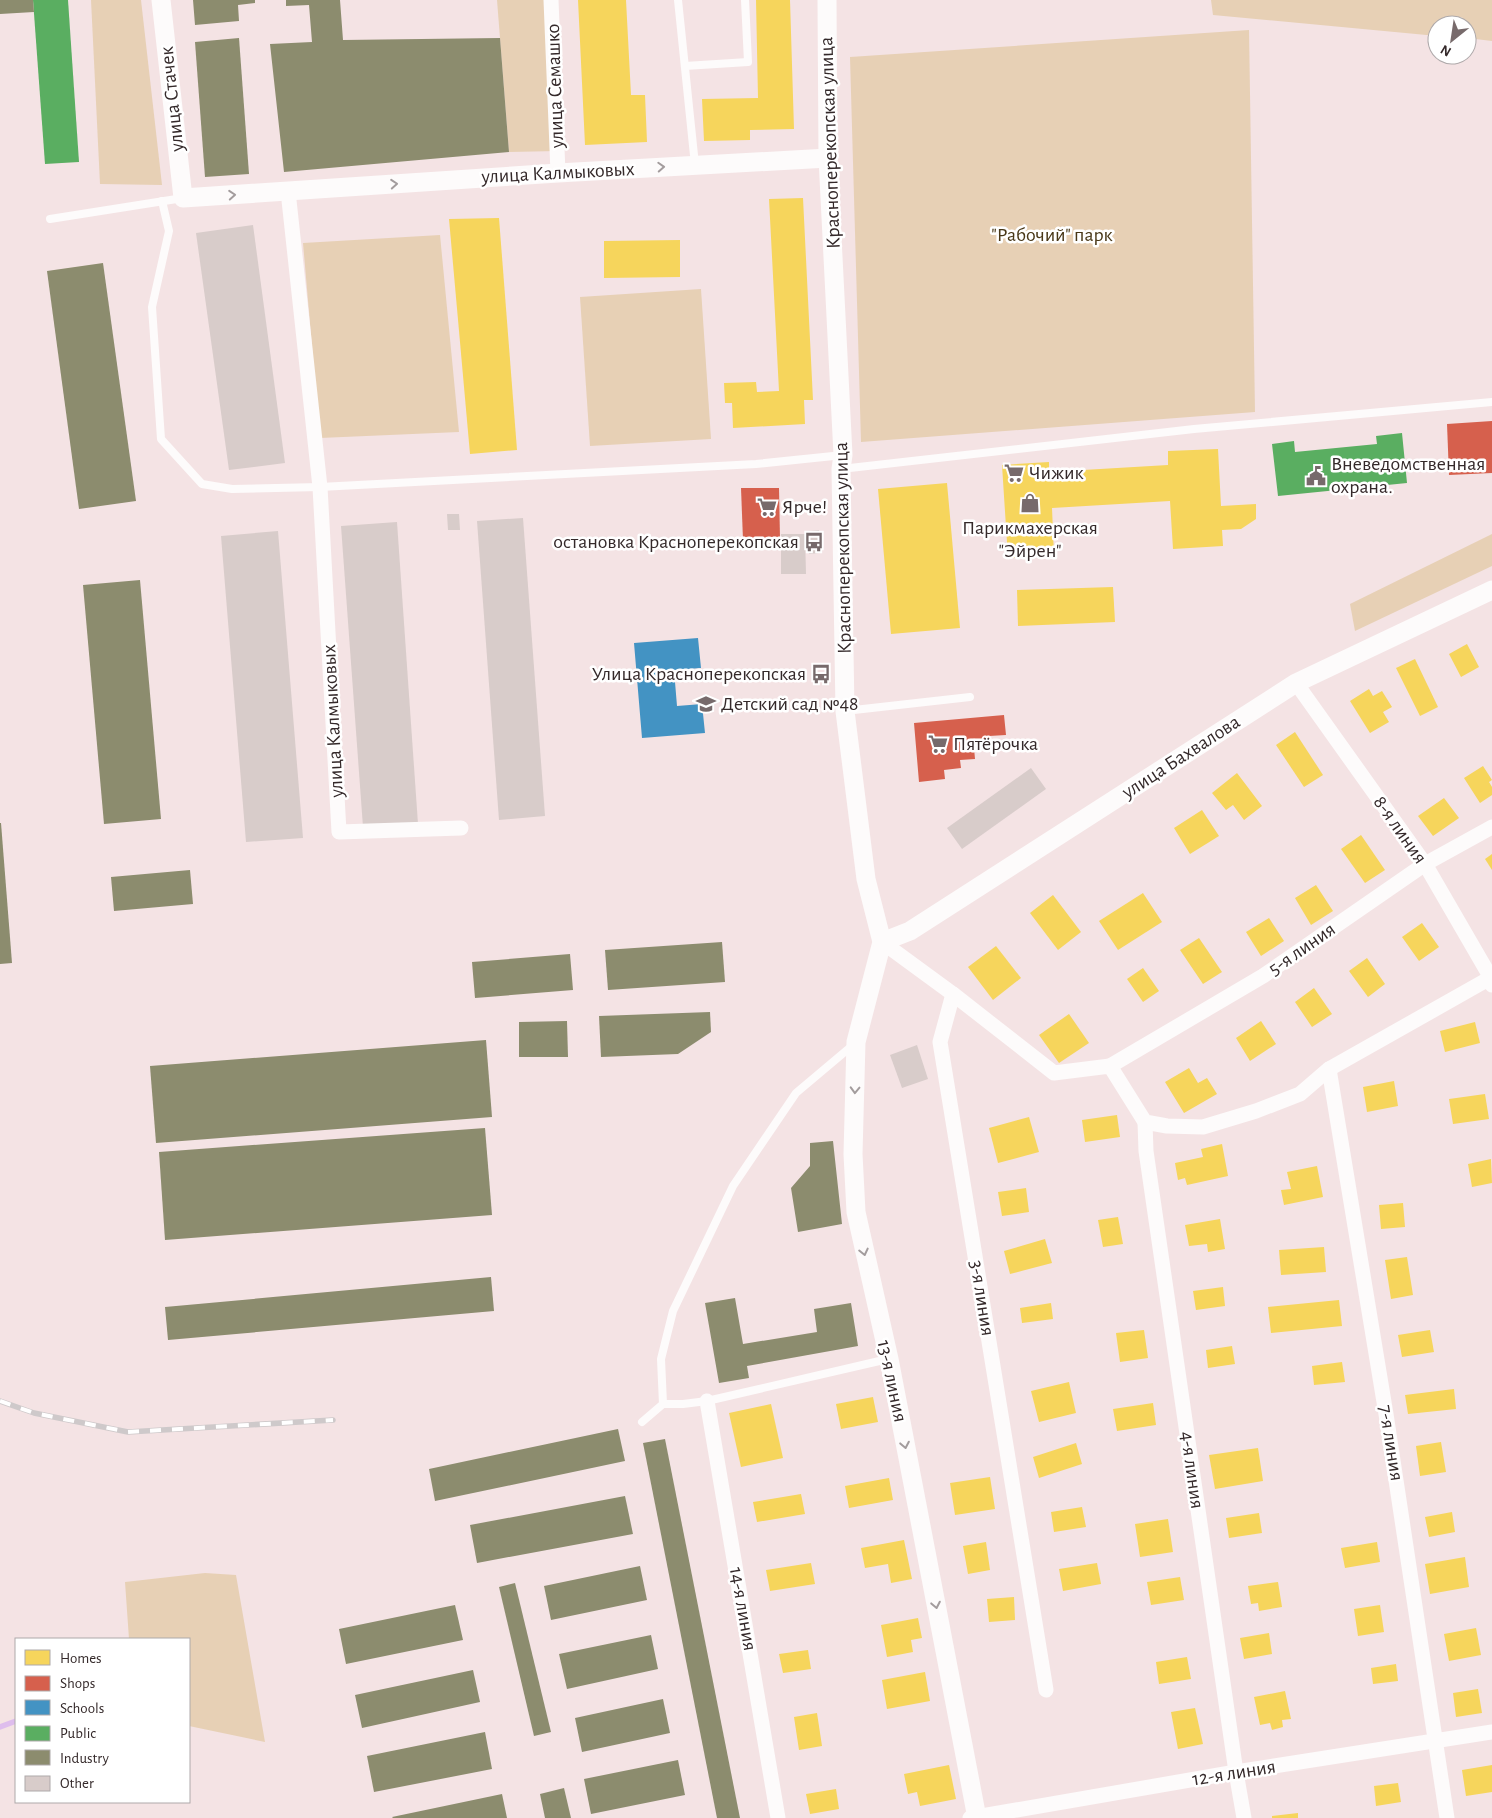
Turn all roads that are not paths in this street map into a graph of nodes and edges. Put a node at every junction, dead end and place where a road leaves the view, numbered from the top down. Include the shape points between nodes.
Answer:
1 (161, 0) edge
2 (552, 0) edge
3 (678, 0) edge
4 (745, 0) edge
5 (827, 0) edge
6 (685, 66) junction
7 (828, 158) junction
8 (695, 165) junction
9 (558, 173) junction
10 (288, 191) junction
11 (184, 198) junction
12 (162, 201) junction
13 (50, 219) dead end
14 (1492, 402) edge
15 (842, 462) junction
16 (320, 487) junction
17 (1492, 590) edge
18 (1296, 683) junction
19 (970, 697) dead end
20 (845, 711) junction
21 (1492, 827) edge
22 (461, 828) dead end
23 (1425, 864) junction
24 (882, 942) junction
25 (1492, 980) edge
26 (953, 994) junction
27 (856, 1042) junction
28 (1110, 1066) junction
29 (1329, 1069) junction
30 (1146, 1122) junction
31 (889, 1359) junction
32 (707, 1400) junction
33 (663, 1404) junction
34 (642, 1422) dead end
35 (1046, 1690) dead end
36 (1492, 1732) edge
37 (1435, 1742) junction
38 (1236, 1772) junction
39 (778, 1818) edge
40 (975, 1818) edge
41 (1244, 1818) edge
42 (1447, 1818) edge

1 - 11 street, улица Стачек
2 - 9 street, улица Семашко
3 - 6 lane
4 - 6 lane via 748,62
5 - 7 street, Красноперекопская улица
6 - 8 lane
7 - 8 street, улица Калмыковых
7 - 15 street, Красноперекопская улица
9 -> 8 street, улица Калмыковых
10 -> 9 street, улица Калмыковых
11 -> 10 street, улица Калмыковых
10 - 16 street, улица Калмыковых
11 - 12 lane
12 - 13 lane
12 - 16 lane via 169,231 152,308 160,439 202,484 232,489
14 - 15 lane
15 - 16 lane
15 - 20 street, Красноперекопская улица
16 - 22 street, улица Калмыковых via 339,832
17 - 18 street, улица Бахвалова
18 - 23 street, 8-я линия
18 - 24 street, улица Бахвалова via 910,931
19 - 20 lane
20 - 24 street, Красноперекопская улица via 866,879
21 - 23 street, 5-я линия
23 - 25 street, 8-я линия
23 - 28 street, 5-я линия via 1263,976
24 - 26 street
24 - 27 street, 13-я линия
25 - 29 street
26 - 28 street via 1054,1073
26 - 35 street, 3-я линия via 940,1042
27 -> 31 street, 13-я линия via 853,1154 856,1212
27 - 33 lane via 796,1093 733,1186 673,1311 661,1359
28 - 30 street
29 - 30 street via 1300,1094 1203,1127
29 - 37 street, 7-я линия via 1386,1414
30 - 38 street, 4-я линия via 1146,1151
31 - 32 lane
31 -> 40 street, 13-я линия
32 - 33 lane
32 - 39 street, 14-я линия
33 - 34 lane
36 - 37 street, 12-я линия
37 - 38 street, 12-я линия
37 - 42 street, 7-я линия
38 - 40 street, 12-я линия
38 - 41 street, 4-я линия

